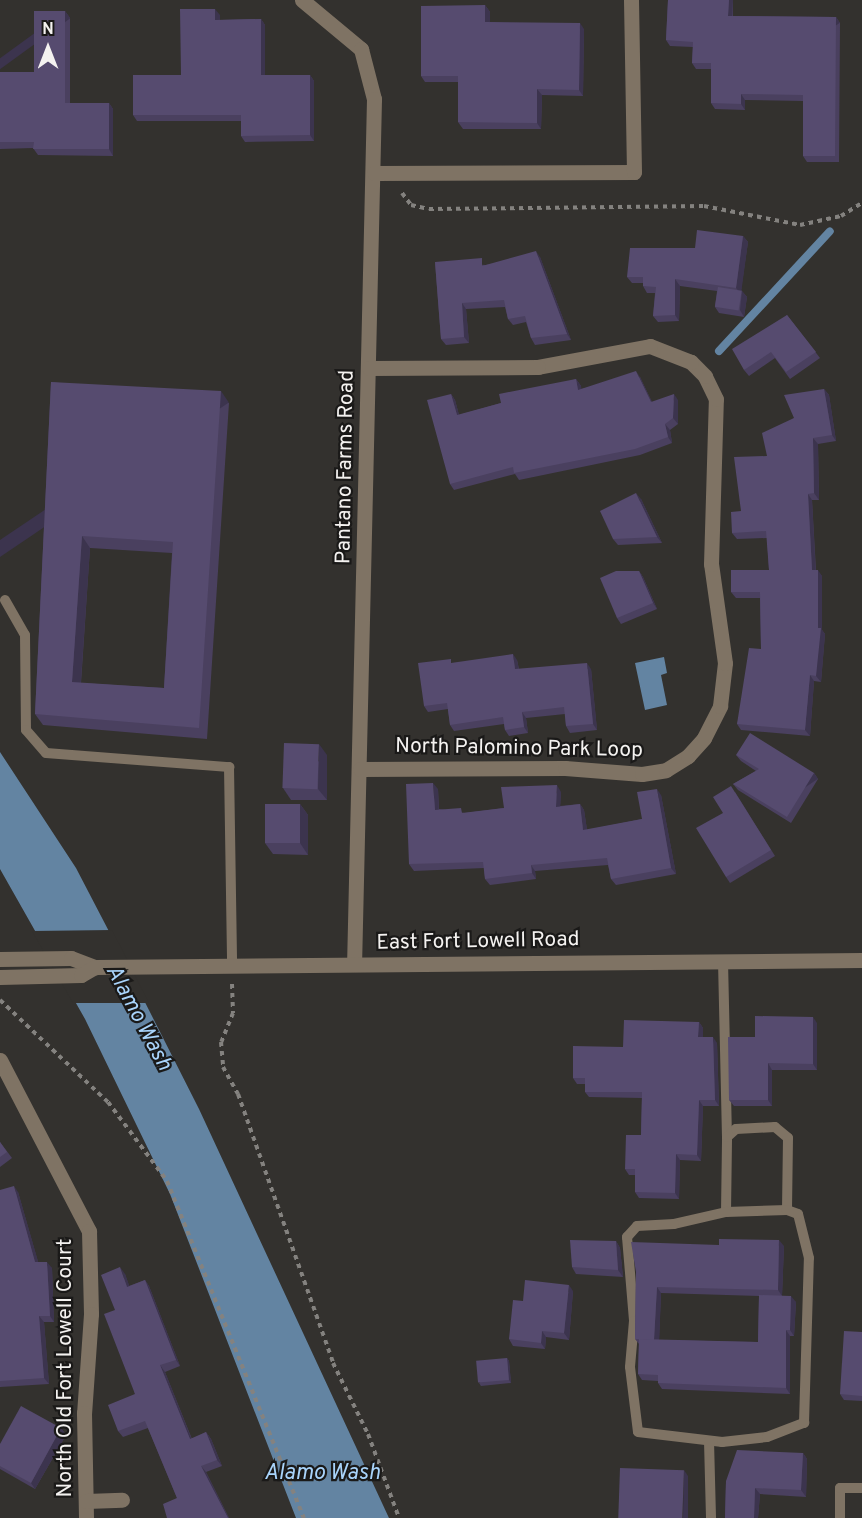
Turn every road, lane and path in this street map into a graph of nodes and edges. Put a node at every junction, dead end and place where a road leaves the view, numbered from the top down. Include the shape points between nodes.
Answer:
1 (302, 0) edge
2 (631, 0) edge
3 (374, 173) junction
4 (862, 203) edge
5 (369, 368) junction
6 (6, 600) dead end
7 (360, 769) junction
8 (862, 957) edge
9 (0, 959) edge
10 (723, 961) junction
11 (354, 964) junction
12 (232, 965) junction
13 (95, 967) junction
14 (0, 977) edge
15 (0, 1000) edge
16 (0, 1060) edge
17 (727, 1137) junction
18 (787, 1210) junction
19 (726, 1212) junction
20 (709, 1441) junction
21 (862, 1488) edge
22 (122, 1500) dead end
23 (86, 1501) junction
24 (86, 1518) edge
25 (304, 1518) edge
26 (399, 1518) edge
27 (711, 1518) edge
28 (840, 1518) edge

1 - 3 street, Pantano Farms Road via 361,49 374,99
2 - 3 street via 634,172
3 - 4 path via 398,188 411,205 429,208 705,206 800,225 841,216
3 - 5 street, Pantano Farms Road
5 - 7 street, Pantano Farms Road
5 - 7 street, North Palomino Park Loop via 538,367 650,346 691,362 705,376 716,399 711,564 725,663 720,706 705,738 688,756 666,770 642,774 565,768
6 - 12 lane via 25,635 26,730 46,753 229,767
7 - 11 street, Pantano Farms Road
8 - 10 street, East Fort Lowell Road
9 - 13 street, East Fort Lowell Road via 71,958
10 - 11 street, East Fort Lowell Road
10 - 17 lane
11 - 12 street, East Fort Lowell Road
12 - 13 street, East Fort Lowell Road
12 - 26 path via 232,1013 221,1042 223,1067 238,1094 333,1363 368,1434
13 - 14 street, East Fort Lowell Road via 81,975
15 - 25 path via 108,1102 167,1181
16 - 23 street, North Old Fort Lowell Court via 90,1231 91,1314 84,1413
17 - 18 lane via 736,1129 775,1128 788,1138
17 - 19 lane
18 - 19 lane
18 - 20 lane via 798,1214 809,1258 804,1423 767,1437
19 - 20 lane via 674,1224 637,1226 627,1237 634,1321 630,1367 638,1432
20 - 27 lane
21 - 28 lane via 840,1488
22 - 23 street
23 - 24 street, North Old Fort Lowell Court

